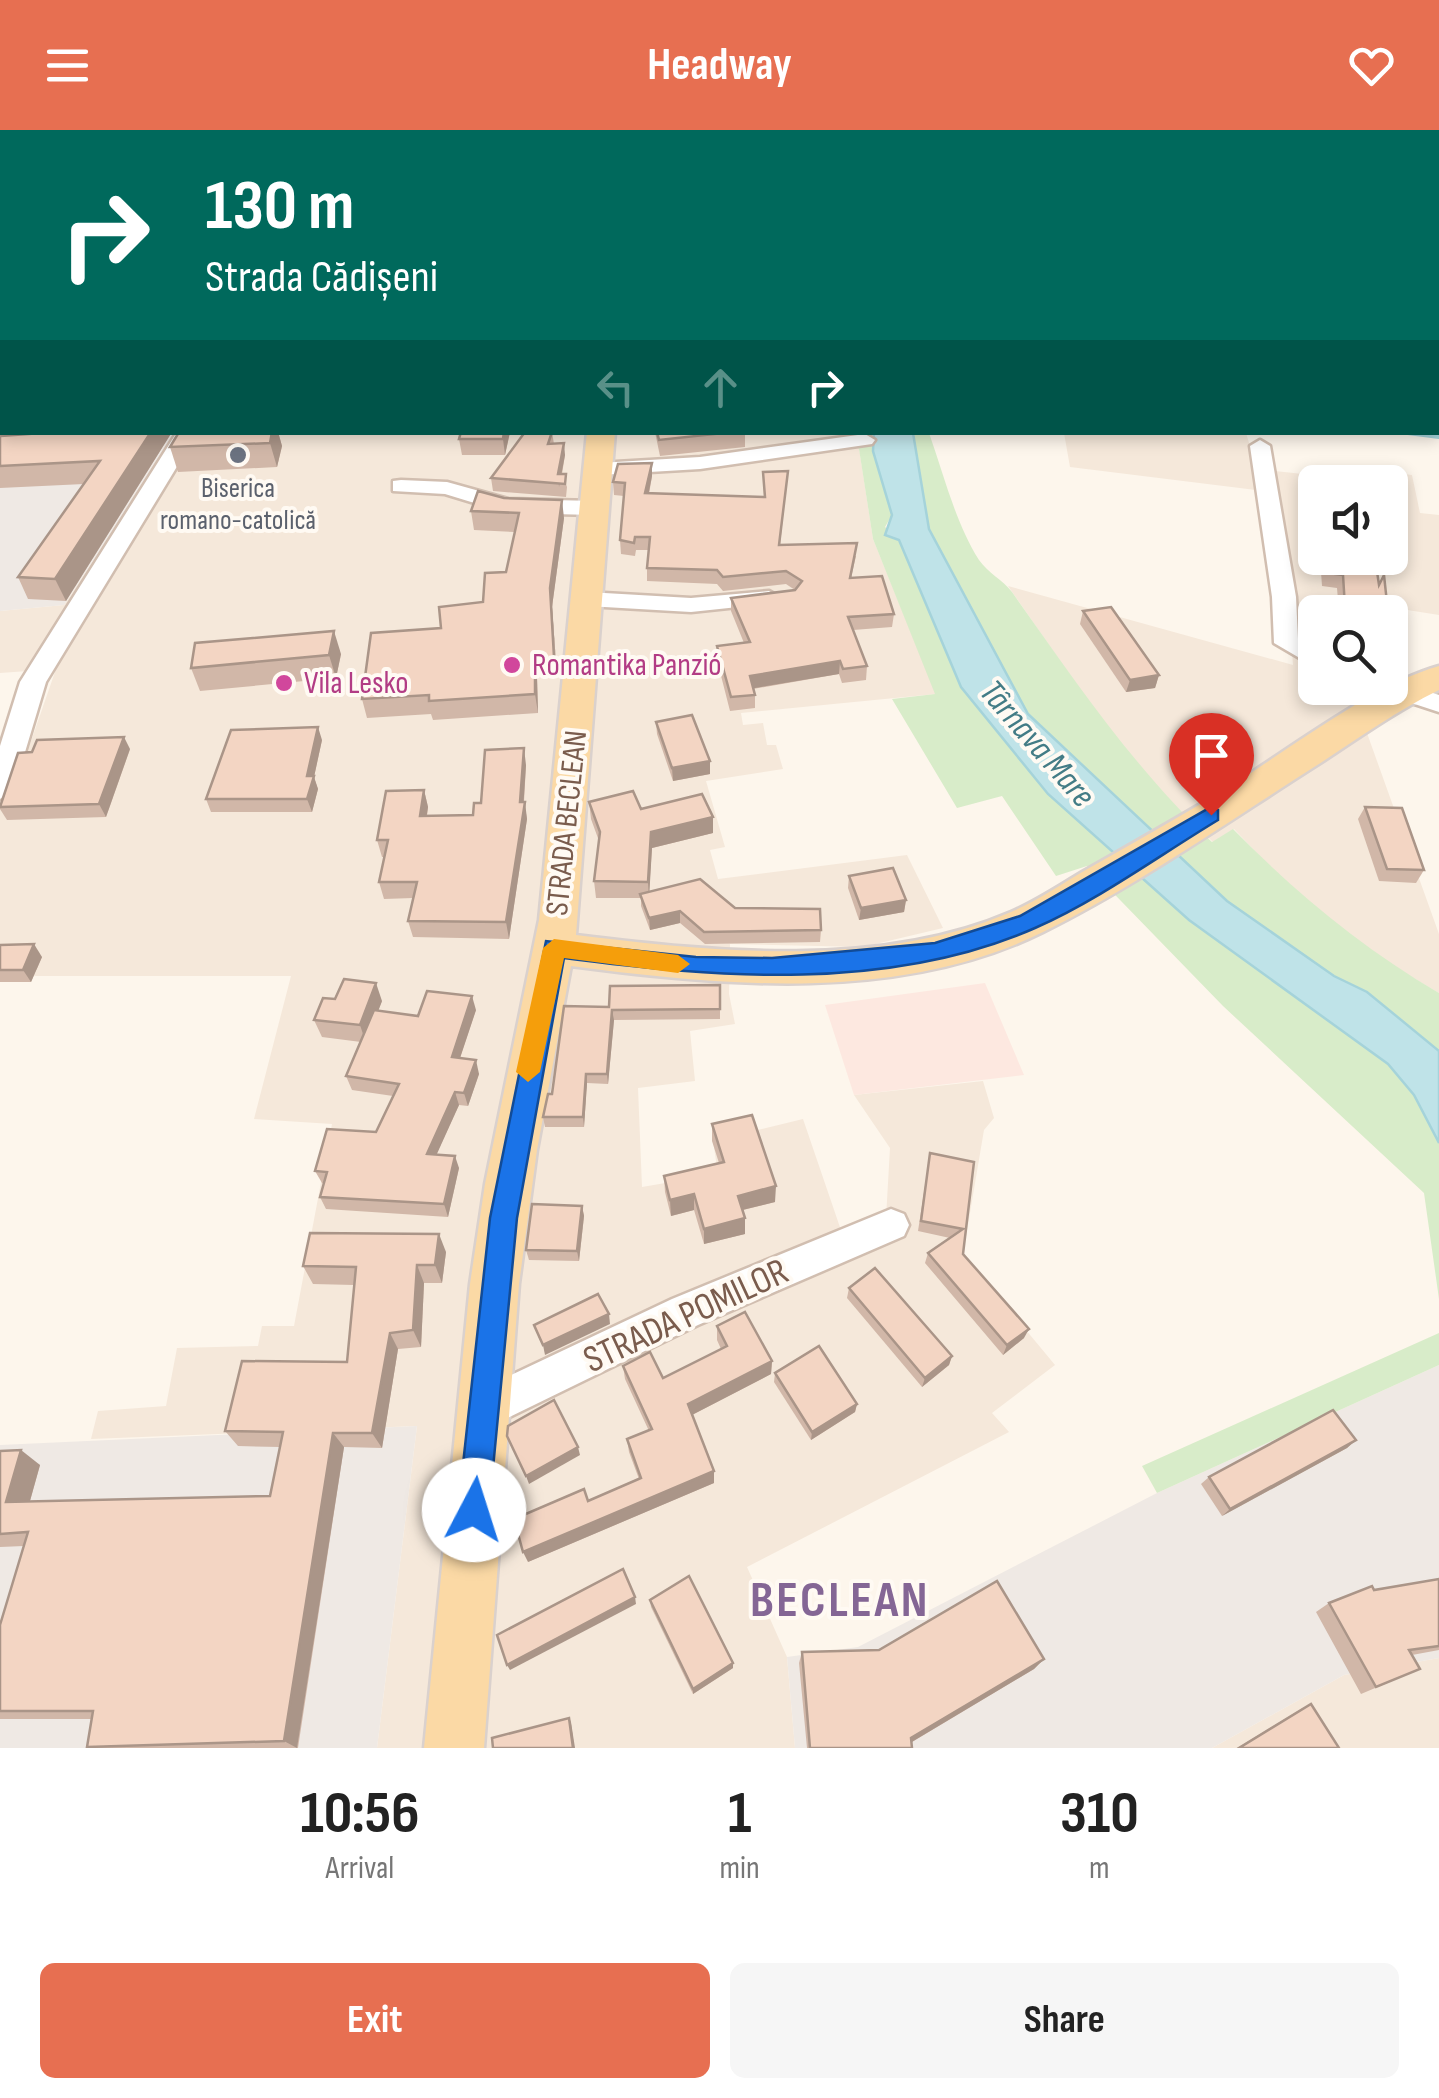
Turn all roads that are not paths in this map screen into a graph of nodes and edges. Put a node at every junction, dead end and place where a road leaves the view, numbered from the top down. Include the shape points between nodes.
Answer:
1 (186, 435) edge
2 (601, 435) edge
3 (865, 440) dead end
4 (1260, 446) dead end
5 (599, 469) junction
6 (401, 486) dead end
7 (596, 508) junction
8 (786, 595) edge
9 (587, 599) junction
10 (1298, 650) edge
11 (1439, 677) edge
12 (1408, 687) edge
13 (1408, 693) edge
14 (1439, 704) edge
15 (1375, 705) edge
16 (0, 789) edge
17 (554, 948) junction
18 (891, 1225) dead end
19 (482, 1410) junction
20 (454, 1748) edge

1 - 16 street via 34,682
2 - 5 main road, STRADA BECLEAN
3 - 5 street
4 - 10 street via 1286,643
5 - 7 main road, STRADA BECLEAN
6 - 7 street via 447,488 506,506
7 - 9 main road, STRADA BECLEAN
8 - 9 street via 691,605
9 - 17 main road, STRADA BECLEAN
11 - 12 main road
13 - 14 street
15 - 17 main road via 1190,828 997,935 899,958 772,967 696,966
17 - 19 main road, STRADA BECLEAN via 506,1200
18 - 19 street, STRADA POMILOR via 685,1312
19 - 20 main road, STRADA BECLEAN

